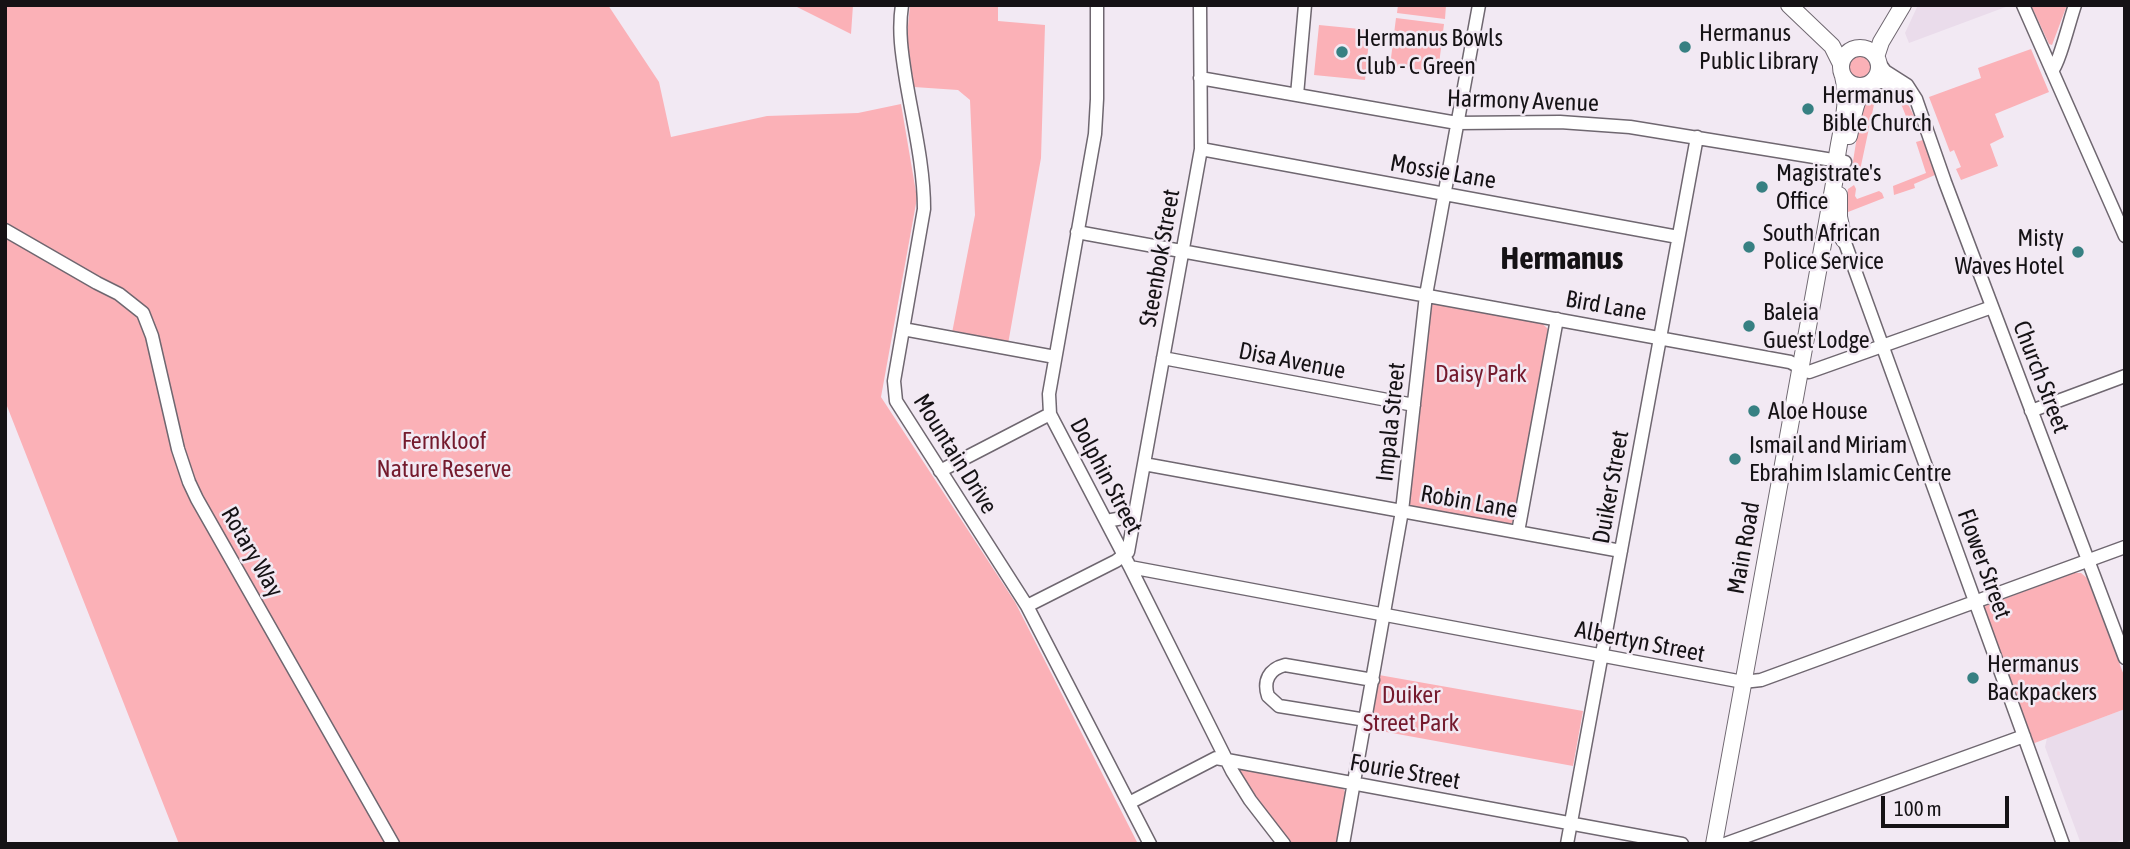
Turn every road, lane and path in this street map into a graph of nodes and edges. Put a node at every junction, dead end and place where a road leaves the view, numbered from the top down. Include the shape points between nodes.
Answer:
1 (902, 5) edge
2 (1097, 5) edge
3 (1199, 5) edge
4 (1305, 5) edge
5 (1479, 5) edge
6 (1789, 5) edge
7 (1801, 5) edge
8 (1891, 5) edge
9 (1903, 5) edge
10 (2023, 5) edge
11 (2075, 5) edge
12 (1857, 48) junction
13 (1877, 59) junction
14 (1842, 70) junction
15 (2052, 71) junction
16 (1200, 78) junction
17 (1870, 83) junction
18 (1297, 95) junction
19 (1918, 110) junction
20 (1457, 123) junction
21 (1697, 137) junction
22 (1201, 149) junction
23 (1840, 161) junction
24 (1445, 194) junction
25 (5, 230) edge
26 (1077, 232) junction
27 (1825, 234) junction
28 (2125, 236) edge
29 (1678, 237) junction
30 (1844, 240) junction
31 (1183, 251) junction
32 (1426, 295) junction
33 (1992, 307) junction
34 (1557, 319) junction
35 (903, 329) junction
36 (1660, 338) junction
37 (1883, 346) junction
38 (1055, 357) junction
39 (1163, 358) junction
40 (1800, 368) junction
41 (2125, 376) edge
42 (1414, 405) junction
43 (2031, 411) junction
44 (1050, 414) junction
45 (1144, 464) junction
46 (940, 471) junction
47 (1402, 511) junction
48 (1134, 516) junction
49 (1106, 521) junction
50 (1518, 532) junction
51 (2125, 547) edge
52 (1621, 551) junction
53 (1124, 555) junction
54 (2087, 561) junction
55 (1130, 567) junction
56 (1975, 602) junction
57 (1027, 606) junction
58 (1385, 616) junction
59 (2121, 635) edge
60 (1602, 656) junction
61 (2125, 658) edge
62 (1373, 680) junction
63 (1743, 682) junction
64 (1366, 720) junction
65 (2024, 736) junction
66 (1227, 761) junction
67 (1354, 784) junction
68 (1129, 803) junction
69 (1571, 824) junction
70 (393, 844) edge
71 (1150, 844) edge
72 (1284, 844) edge
73 (1343, 844) edge
74 (1567, 844) edge
75 (1682, 844) edge
76 (1714, 844) edge
77 (1724, 844) edge
78 (2063, 844) edge

1 - 35 street, Mountain Drive via 901,47 924,199
2 - 26 street, Dolphin Street via 1097,117
3 - 16 street, Steenbok Street
4 - 18 street
5 - 20 street, Impala Street
6 - 14 main road via 1832,46
7 - 12 main road via 1838,41
8 - 12 main road via 1869,40
9 - 13 main road, Main Road via 1881,42
10 - 15 street
11 - 15 street
12 - 13 main road via 1869,50
12 - 14 main road via 1844,56
13 - 17 main road, Main Road via 1877,74
13 - 19 street, Church Street via 1911,90
14 - 17 main road via 1854,85
14 - 23 main road, Main Road via 1846,97
15 - 28 street
16 - 18 street, Harmony Avenue
16 - 22 street, Steenbok Street
17 - 19 street, Church Street via 1899,87
17 - 23 main road, Main Road via 1858,101
18 - 20 street, Harmony Avenue
19 - 33 street, Church Street
20 - 21 street, Harmony Avenue via 1575,123
20 - 24 street, Impala Street
21 - 23 street, Harmony Avenue
21 - 29 street, Duiker Street
22 - 24 street, Mossie Lane
22 - 31 street, Steenbok Street
23 - 27 main road, Main Road
23 - 30 main road via 1838,209
24 - 29 street, Mossie Lane
24 - 32 street, Impala Street
25 - 70 street, Rotary Way via 119,294 143,313 178,449 197,499
26 - 31 street, Bird Lane
26 - 38 street, Dolphin Street
27 - 30 street via 1837,234
27 - 40 main road, Main Road
29 - 36 street, Duiker Street
30 - 37 street, Flower Street
31 - 32 street, Bird Lane
31 - 39 street, Steenbok Street
32 - 34 street, Bird Lane
32 - 42 street, Impala Street
33 - 37 street, Bird Lane
33 - 43 street, Church Street
34 - 36 street, Bird Lane
34 - 50 street
35 - 38 street
35 - 46 street, Mountain Drive via 894,394
36 - 40 street, Bird Lane via 1790,362
36 - 52 street, Duiker Street
37 - 40 street, Bird Lane via 1814,371
37 - 56 street, Flower Street
38 - 44 street, Dolphin Street via 1048,394
39 - 42 street, Disa Avenue
39 - 45 street, Steenbok Street
40 - 63 main road, Main Road
41 - 43 street
42 - 47 street, Impala Street
43 - 54 street, Church Street
44 - 46 street
44 - 49 street, Dolphin Street
45 - 47 street, Robin Lane
45 - 48 street, Steenbok Street
46 - 57 street, Mountain Drive
47 - 50 street, Robin Lane
47 - 58 street, Impala Street
48 - 49 street
48 - 53 street, Steenbok Street
49 - 53 street, Dolphin Street
50 - 52 street, Robin Lane
51 - 54 street, Albertyn Street
52 - 60 street, Duiker Street
53 - 55 street, Dolphin Street
53 - 57 street
54 - 56 street, Albertyn Street
54 - 59 street, Church Street
55 - 58 street, Albertyn Street
55 - 66 street, Dolphin Street
56 - 63 street, Albertyn Street via 1760,680
56 - 65 street, Flower Street
57 - 68 street, Mountain Drive
58 - 60 street, Albertyn Street
58 - 62 street, Impala Street
59 - 61 street, Church Street
60 - 63 street, Albertyn Street
60 - 69 street, Duiker Street
62 - 64 street, Impala Street
62 - 64 street via 1285,665 1272,670 1266,682 1268,696 1279,706
63 - 76 main road, Main Road
64 - 67 street, Impala Street
65 - 77 street
65 - 78 street, Flower Street
66 - 67 street, Fourie Street
66 - 68 street, Fourie Street via 1216,758
66 - 72 street, Dolphin Street
67 - 69 street, Fourie Street
67 - 73 street, Impala Street
68 - 71 street, Mountain Drive
69 - 74 street, Duiker Street
69 - 75 street, Fourie Street

